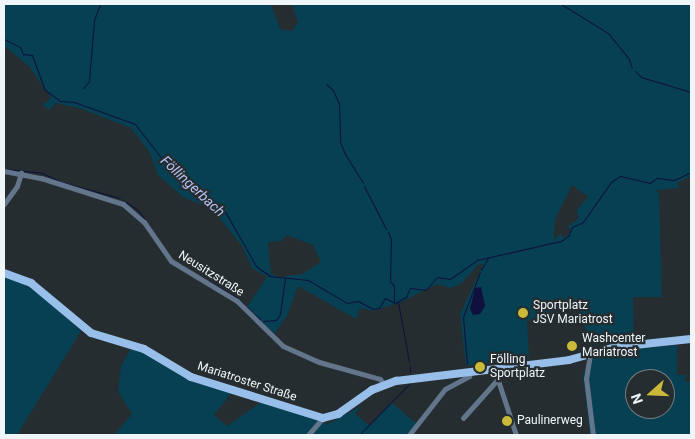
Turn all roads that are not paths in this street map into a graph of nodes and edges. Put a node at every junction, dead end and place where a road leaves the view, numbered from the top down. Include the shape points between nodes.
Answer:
1 (4, 171) edge
2 (21, 173) junction
3 (4, 204) edge
4 (4, 273) edge
5 (691, 339) edge
6 (590, 354) junction
7 (494, 368) junction
8 (471, 371) junction
9 (497, 380) junction
10 (384, 384) junction
11 (323, 418) junction
12 (463, 418) dead end
13 (308, 435) edge
14 (409, 435) edge
15 (516, 435) edge
16 (593, 435) edge

1 - 2 street, Neusitzstraße
2 - 3 street via 17,186
2 - 10 street, Neusitzstraße via 123,204 144,222 171,261 237,301 283,346 319,362 380,379
4 - 11 main road, Mariatroster Straße via 31,283 91,333 144,349 198,379
5 - 6 main road via 616,347
6 - 7 main road
6 - 16 street via 586,382
7 - 8 main road
7 - 9 street
8 - 10 main road
8 - 14 street via 469,376 445,389
9 - 12 street
9 - 15 street
10 - 11 main road via 338,414
11 - 13 street

